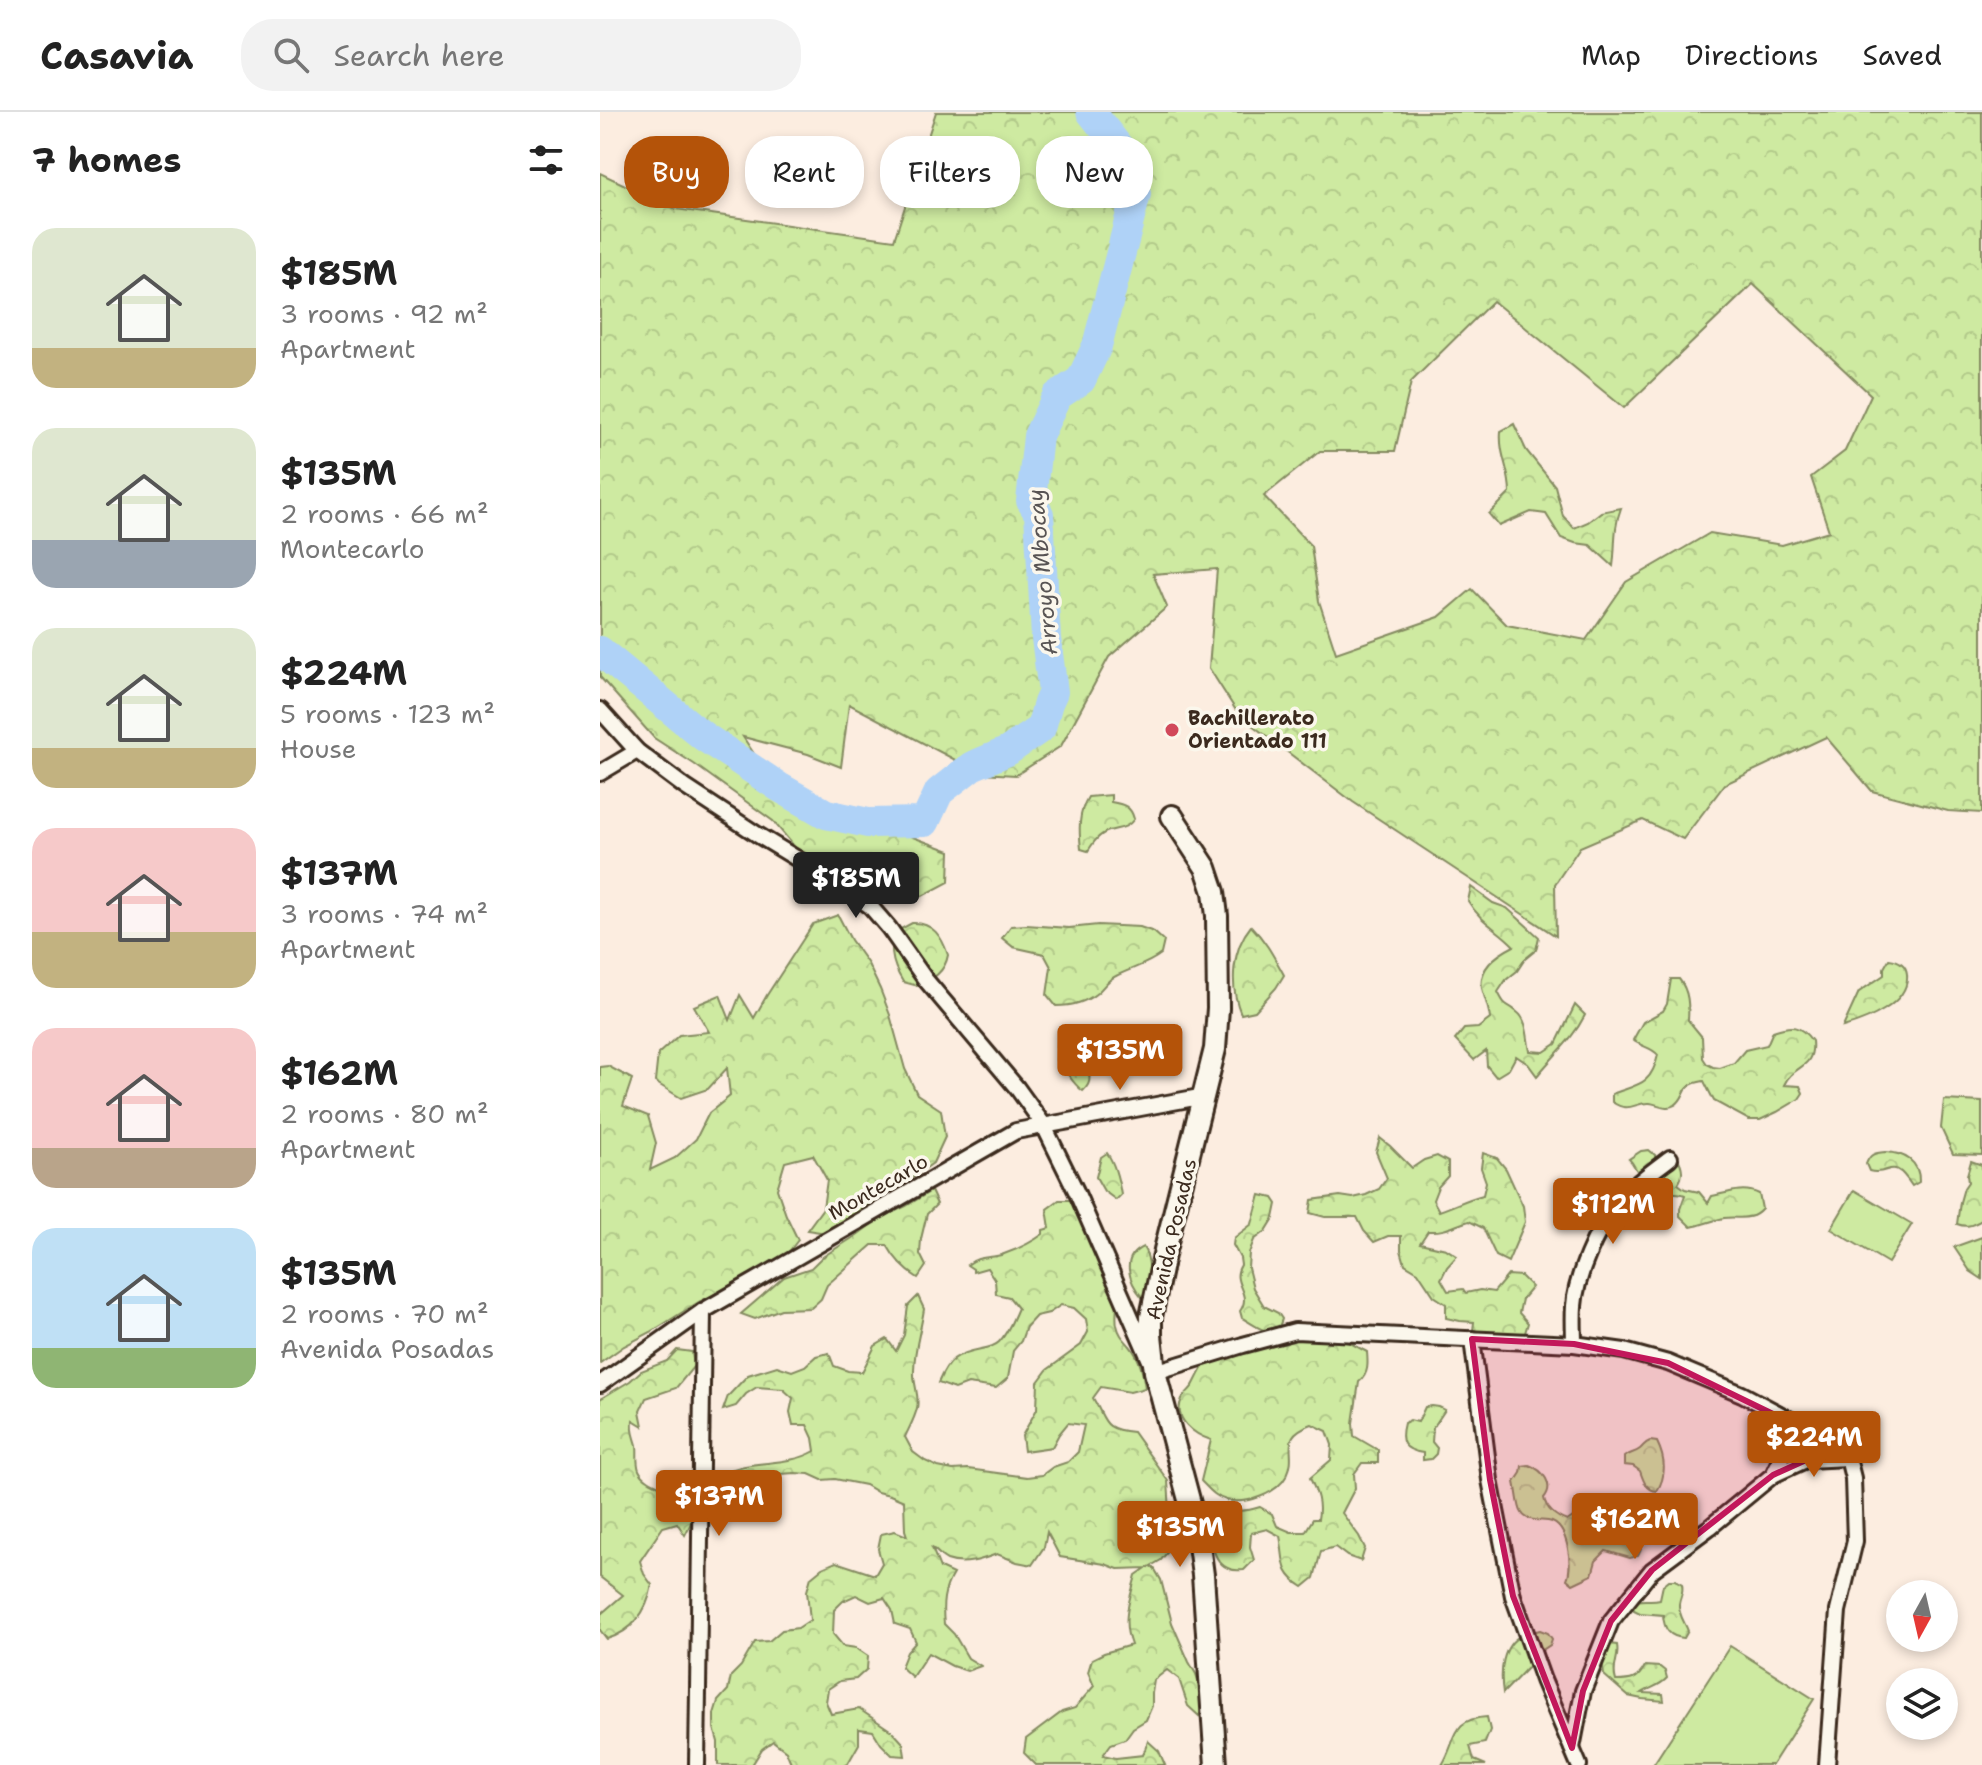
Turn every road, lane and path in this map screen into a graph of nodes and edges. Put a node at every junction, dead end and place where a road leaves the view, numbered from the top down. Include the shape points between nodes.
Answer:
1 (600, 710) edge
2 (637, 751) junction
3 (600, 773) edge
4 (1172, 816) dead end
5 (1205, 1096) junction
6 (1043, 1124) junction
7 (1670, 1158) dead end
8 (703, 1311) junction
9 (1472, 1339) junction
10 (1574, 1344) junction
11 (1155, 1372) junction
12 (600, 1384) edge
13 (1777, 1413) junction
14 (1848, 1458) junction
15 (1773, 1475) junction
16 (1572, 1748) junction
17 (697, 1765) edge
18 (1216, 1765) edge
19 (1579, 1765) edge
20 (1827, 1765) edge

1 - 2 street
2 - 3 street
2 - 6 street via 870,906
4 - 5 street, Avenida Posadas via 1206,868 1217,916 1218,1008
5 - 6 street, Montecarlo
5 - 11 street, Avenida Posadas via 1151,1317
6 - 8 street, Montecarlo via 1016,1131
6 - 11 street
7 - 10 street via 1613,1208 1596,1239 1574,1304
8 - 12 street, Montecarlo
8 - 17 street
9 - 10 street
9 - 11 street via 1295,1331
9 - 16 street via 1490,1480 1513,1596
10 - 13 street via 1668,1363
11 - 18 street, Avenida Posadas via 1197,1530
13 - 14 street via 1841,1447
13 - 15 street via 1783,1454
14 - 15 street via 1806,1460
14 - 20 street via 1855,1541 1838,1611
15 - 16 street via 1652,1570 1611,1621 1583,1691
16 - 19 street

